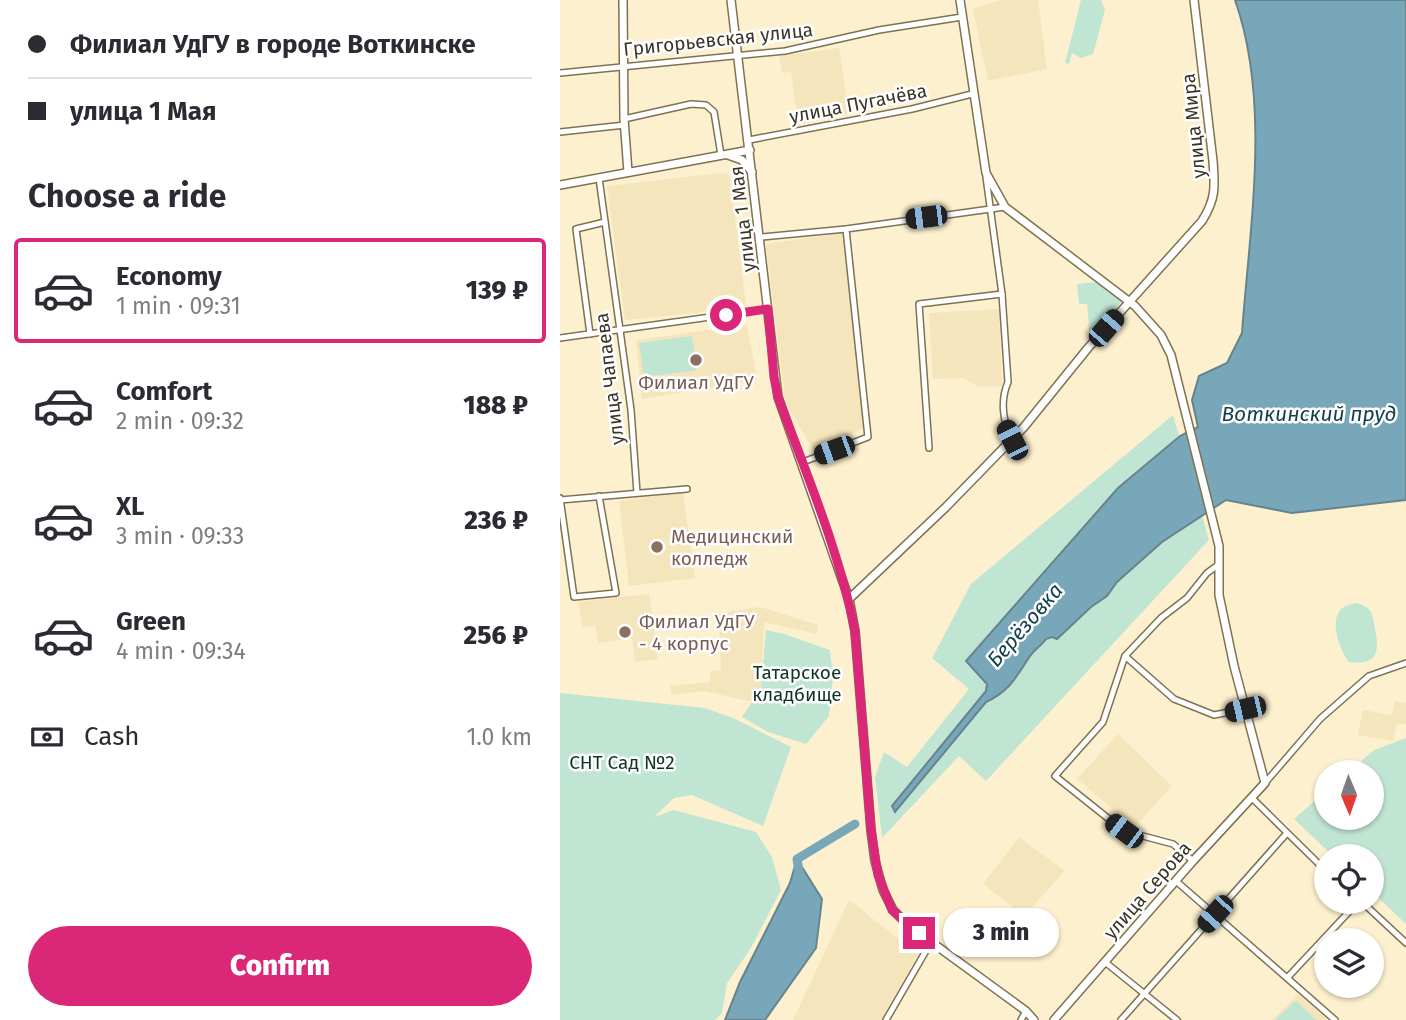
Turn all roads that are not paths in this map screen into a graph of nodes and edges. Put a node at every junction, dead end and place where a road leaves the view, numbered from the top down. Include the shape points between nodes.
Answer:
1 (623, 0) edge
2 (731, 0) edge
3 (960, 0) edge
4 (1194, 0) edge
5 (962, 17) junction
6 (738, 55) junction
7 (625, 65) junction
8 (560, 73) edge
9 (972, 94) junction
10 (625, 122) junction
11 (560, 132) edge
12 (749, 139) junction
13 (750, 150) junction
14 (723, 155) junction
15 (628, 172) junction
16 (986, 173) junction
17 (753, 174) junction
18 (599, 177) junction
19 (560, 184) edge
20 (1005, 207) junction
21 (991, 209) junction
22 (605, 222) junction
23 (846, 229) junction
24 (761, 237) junction
25 (1002, 294) junction
26 (1129, 301) junction
27 (768, 309) junction
28 (620, 329) junction
29 (590, 334) junction
30 (560, 338) edge
31 (1012, 440) junction
32 (929, 448) dead end
33 (803, 462) junction
34 (687, 489) dead end
35 (637, 493) junction
36 (599, 496) junction
37 (560, 499) edge
38 (568, 562) junction
39 (560, 564) edge
40 (1219, 565) junction
41 (849, 599) junction
42 (1125, 656) junction
43 (1406, 663) edge
44 (1245, 709) junction
45 (1265, 783) junction
46 (1252, 798) junction
47 (1287, 833) junction
48 (1314, 859) edge
49 (1193, 861) junction
50 (1176, 881) junction
51 (1215, 914) junction
52 (1348, 914) edge
53 (1374, 914) edge
54 (931, 942) junction
55 (1406, 943) edge
56 (1105, 962) junction
57 (1288, 978) junction
58 (1145, 993) junction
59 (1026, 1012) junction
60 (886, 1020) edge
61 (1021, 1020) edge
62 (1034, 1020) edge
63 (1054, 1020) edge
64 (1121, 1020) edge
65 (1177, 1020) edge
66 (1335, 1020) edge

1 - 7 main road
2 - 6 main road, улица 1 Мая
3 - 5 main road
4 - 26 main road, улица Мира via 1213,161 1212,205
5 - 6 street, Григорьевская улица via 785,51
5 - 9 main road
6 - 7 street, Григорьевская улица
6 - 12 main road, улица 1 Мая
7 - 8 street, Григорьевская улица
7 - 10 main road
9 - 12 street, улица Пугачёва
9 - 16 main road
10 - 11 street
10 - 14 street via 691,104 706,105 714,113
10 - 15 main road
12 - 13 main road, улица 1 Мая
13 - 14 main road
13 - 17 main road, улица 1 Мая
14 - 15 main road
14 - 17 main road via 741,160
15 - 18 main road
16 - 20 main road
16 - 21 street
17 - 24 main road, улица 1 Мая
18 - 19 main road
18 - 22 street, улица Чапаева
20 - 21 street
20 - 26 main road
21 - 23 street
21 - 25 street
22 - 28 street, улица Чапаева
22 - 29 street via 576,229
23 - 24 street
23 - 33 street via 868,437
24 - 27 main road, улица 1 Мая
25 - 31 street via 1008,382 1003,393 1005,426
25 - 32 street via 919,304
26 - 31 main road, улица Мира
26 - 40 main road via 1161,335 1171,355 1219,546
27 - 28 street
27 - 33 main road, улица 1 Мая via 778,397
28 - 29 street
28 - 35 street, улица Чапаева
29 - 30 street
31 - 41 main road, улица Мира
33 - 41 main road, улица 1 Мая
34 - 35 street
35 - 36 street
36 - 37 street
36 - 38 street via 615,593 574,597
37 - 38 street
38 - 39 street
40 - 42 street
40 - 44 main road via 1219,595
41 - 54 main road, улица 1 Мая via 878,875 892,910
42 - 44 street via 1174,699 1214,715
42 - 49 street via 1103,722 1055,776 1124,831 1173,845
43 - 45 street, улица Серова via 1369,676 1320,719
44 - 45 main road
45 - 46 main road, улица Серова
46 - 47 street
46 - 49 main road, улица Серова
47 - 48 street
47 - 51 street
49 - 50 main road, улица Серова
50 - 51 street
50 - 56 main road, улица Серова
51 - 57 street
51 - 58 street
52 - 57 street
53 - 55 street
54 - 59 main road, улица 1 Мая
54 - 60 street
56 - 58 street
56 - 63 main road, улица Серова
57 - 66 street
58 - 64 street
58 - 65 street
59 - 61 street
59 - 62 main road, улица 1 Мая

